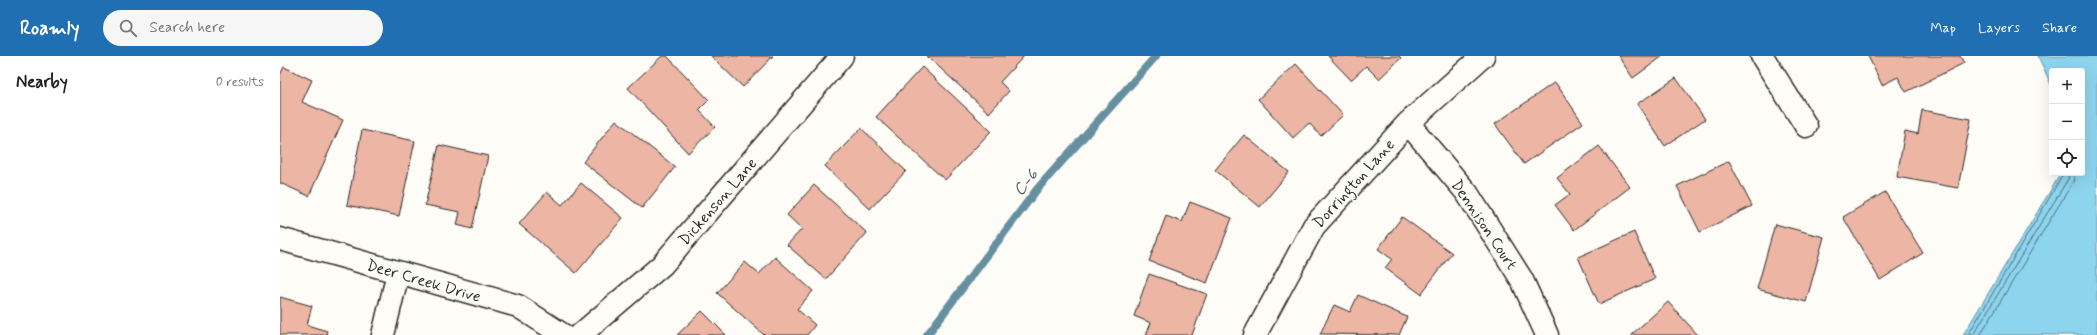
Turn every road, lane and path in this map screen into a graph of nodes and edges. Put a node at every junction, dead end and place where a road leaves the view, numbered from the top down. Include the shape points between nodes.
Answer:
1 (842, 56) edge
2 (1483, 56) edge
3 (1762, 56) edge
4 (1408, 123) junction
5 (1806, 126) dead end
6 (280, 238) edge
7 (398, 273) junction
8 (383, 335) edge
9 (563, 335) edge
10 (580, 335) edge
11 (1255, 335) edge
12 (1547, 335) edge

1 - 10 street, Dickenson Lane via 662,265
2 - 4 street, Dorrington Lane
3 - 5 street
4 - 11 street, Dorrington Lane via 1314,226
4 - 12 street, Dennison Court via 1467,193 1522,280
6 - 7 street, Deer Creek Drive
7 - 8 street
7 - 9 street, Deer Creek Drive via 518,306

